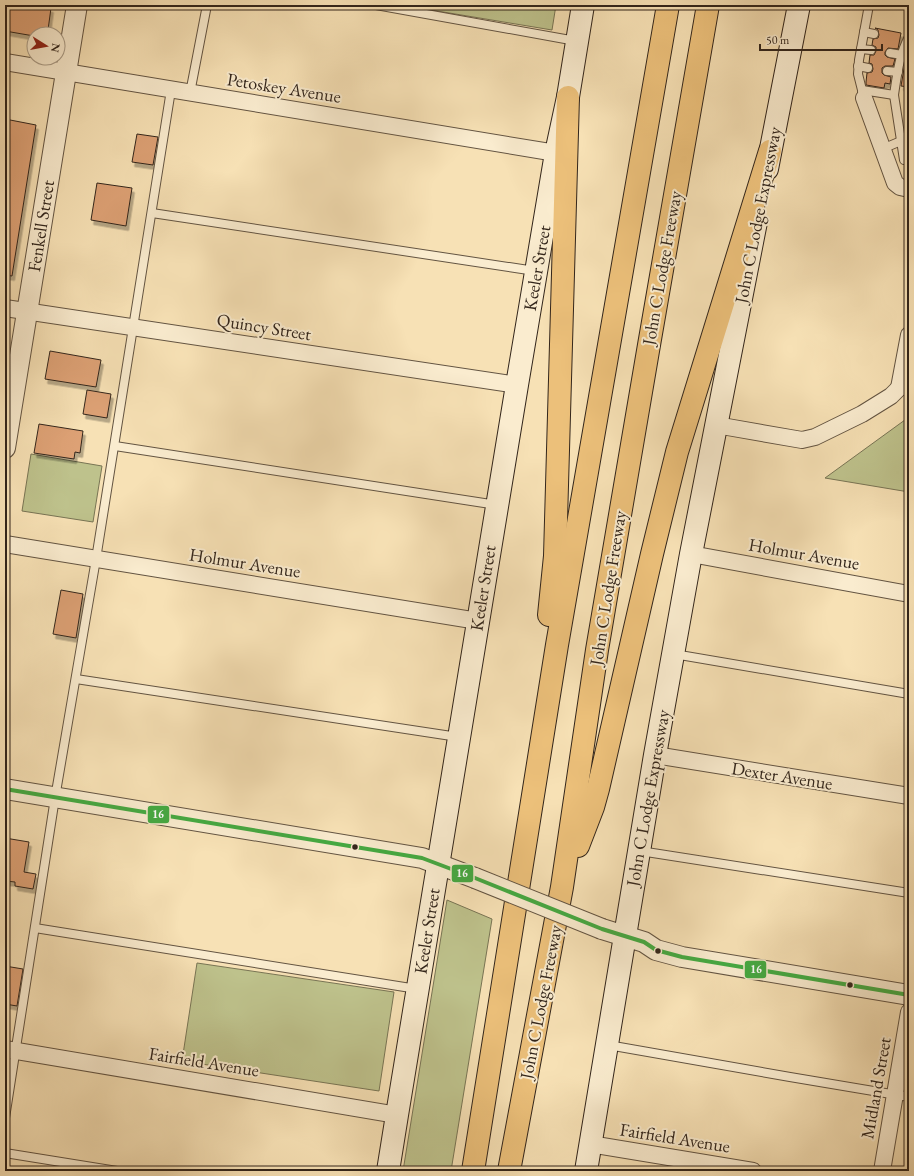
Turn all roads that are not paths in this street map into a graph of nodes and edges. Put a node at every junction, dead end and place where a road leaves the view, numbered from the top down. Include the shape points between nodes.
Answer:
1 (77, 5) edge
2 (207, 5) edge
3 (376, 5) edge
4 (583, 5) edge
5 (668, 5) edge
6 (708, 5) edge
7 (799, 5) edge
8 (869, 5) edge
9 (864, 32) junction
10 (874, 34) dead end
11 (905, 39) edge
12 (578, 42) junction
13 (861, 49) junction
14 (871, 50) dead end
15 (890, 53) dead end
16 (902, 55) junction
17 (5, 62) edge
18 (858, 66) junction
19 (868, 68) dead end
20 (887, 71) dead end
21 (66, 72) junction
22 (898, 72) junction
23 (171, 90) junction
24 (190, 93) junction
25 (863, 94) junction
26 (894, 95) junction
27 (568, 96) junction
28 (901, 141) junction
29 (882, 149) junction
30 (770, 151) junction
31 (556, 153) junction
32 (904, 160) dead end
33 (909, 189) edge
34 (152, 213) junction
35 (536, 271) junction
36 (5, 308) edge
37 (27, 311) junction
38 (134, 327) junction
39 (909, 335) edge
40 (517, 385) junction
41 (904, 389) edge
42 (716, 425) junction
43 (115, 446) junction
44 (5, 448) edge
45 (497, 505) junction
46 (5, 544) edge
47 (691, 554) junction
48 (96, 559) junction
49 (909, 594) edge
50 (478, 621) junction
51 (673, 654) junction
52 (76, 678) junction
53 (909, 694) edge
54 (543, 733) junction
55 (459, 737) junction
56 (655, 755) junction
57 (5, 789) edge
58 (909, 796) edge
59 (55, 798) junction
60 (639, 851) junction
61 (438, 864) junction
62 (562, 887) junction
63 (909, 893) edge
64 (35, 928) junction
65 (625, 935) junction
66 (417, 989) junction
67 (909, 995) edge
68 (909, 1012) edge
69 (607, 1045) junction
70 (10, 1050) edge
71 (902, 1096) edge
72 (397, 1115) junction
73 (5, 1118) edge
74 (590, 1144) junction
75 (5, 1153) edge
76 (117, 1171) edge
77 (388, 1171) edge
78 (473, 1171) edge
79 (509, 1171) edge
80 (586, 1171) edge
81 (753, 1171) edge
82 (882, 1171) edge

1 - 21 street, Fenkell Street
2 - 24 lane
3 - 12 lane
4 - 12 main road, Keeler Street
5 - 54 highway
6 - 62 highway, John C Lodge Freeway via 599,642
7 - 30 main road, John C Lodge Expressway
8 - 9 lane
9 - 10 lane
9 - 13 lane
11 - 16 lane
12 - 27 main road, Keeler Street
13 - 14 lane
13 - 18 lane
15 - 16 lane
16 - 22 lane
17 - 21 street, Petoskey Avenue
18 - 19 lane
18 - 25 lane
20 - 22 lane
21 - 23 street, Petoskey Avenue
21 - 37 street, Fenkell Street
22 - 26 lane
23 - 24 street, Petoskey Avenue
23 - 34 lane
24 - 31 street, Petoskey Avenue
25 - 26 lane
25 - 29 street
26 - 28 lane
27 - 31 main road, Keeler Street
27 - 54 highway via 555,556 546,649
28 - 29 lane
28 - 32 lane
29 - 33 street via 895,183
30 - 42 main road, John C Lodge Expressway
30 - 62 highway via 677,452 593,807
31 - 35 main road, Keeler Street
34 - 35 lane
34 - 38 lane
35 - 40 main road, Keeler Street
36 - 37 street, Quincy Street
37 - 38 street, Quincy Street
37 - 44 street, Fenkell Street
38 - 40 street, Quincy Street
38 - 43 lane
39 - 41 street
40 - 45 main road, Keeler Street
41 - 42 street via 862,414 814,437 802,440
42 - 47 main road, John C Lodge Expressway
43 - 45 lane
43 - 48 lane
45 - 50 main road, Keeler Street
46 - 48 street, Holmur Avenue
47 - 49 street, Holmur Avenue
47 - 51 main road, John C Lodge Expressway
48 - 50 street, Holmur Avenue
48 - 52 lane
50 - 55 main road, Keeler Street
51 - 53 lane
51 - 56 main road, John C Lodge Expressway
52 - 55 lane
52 - 59 lane
54 - 78 highway
55 - 61 main road, Keeler Street
56 - 58 street, Dexter Avenue
56 - 60 main road, John C Lodge Expressway
57 - 59 street
59 - 61 street via 422,858
59 - 64 lane
60 - 63 lane
60 - 65 main road, John C Lodge Expressway
61 - 65 street, bridge via 602,929
61 - 66 main road, Keeler Street
62 - 79 highway, John C Lodge Freeway
64 - 66 lane
64 - 70 lane
65 - 67 street via 656,950 682,957
65 - 69 main road, John C Lodge Expressway
66 - 72 main road, Keeler Street
68 - 71 street, Midland Street
69 - 71 lane
69 - 74 main road, John C Lodge Expressway
70 - 72 street, Fairfield Avenue
70 - 73 lane
71 - 82 street, Midland Street
72 - 77 main road, Keeler Street
74 - 80 main road, John C Lodge Expressway
74 - 81 street, Fairfield Avenue
75 - 76 lane

